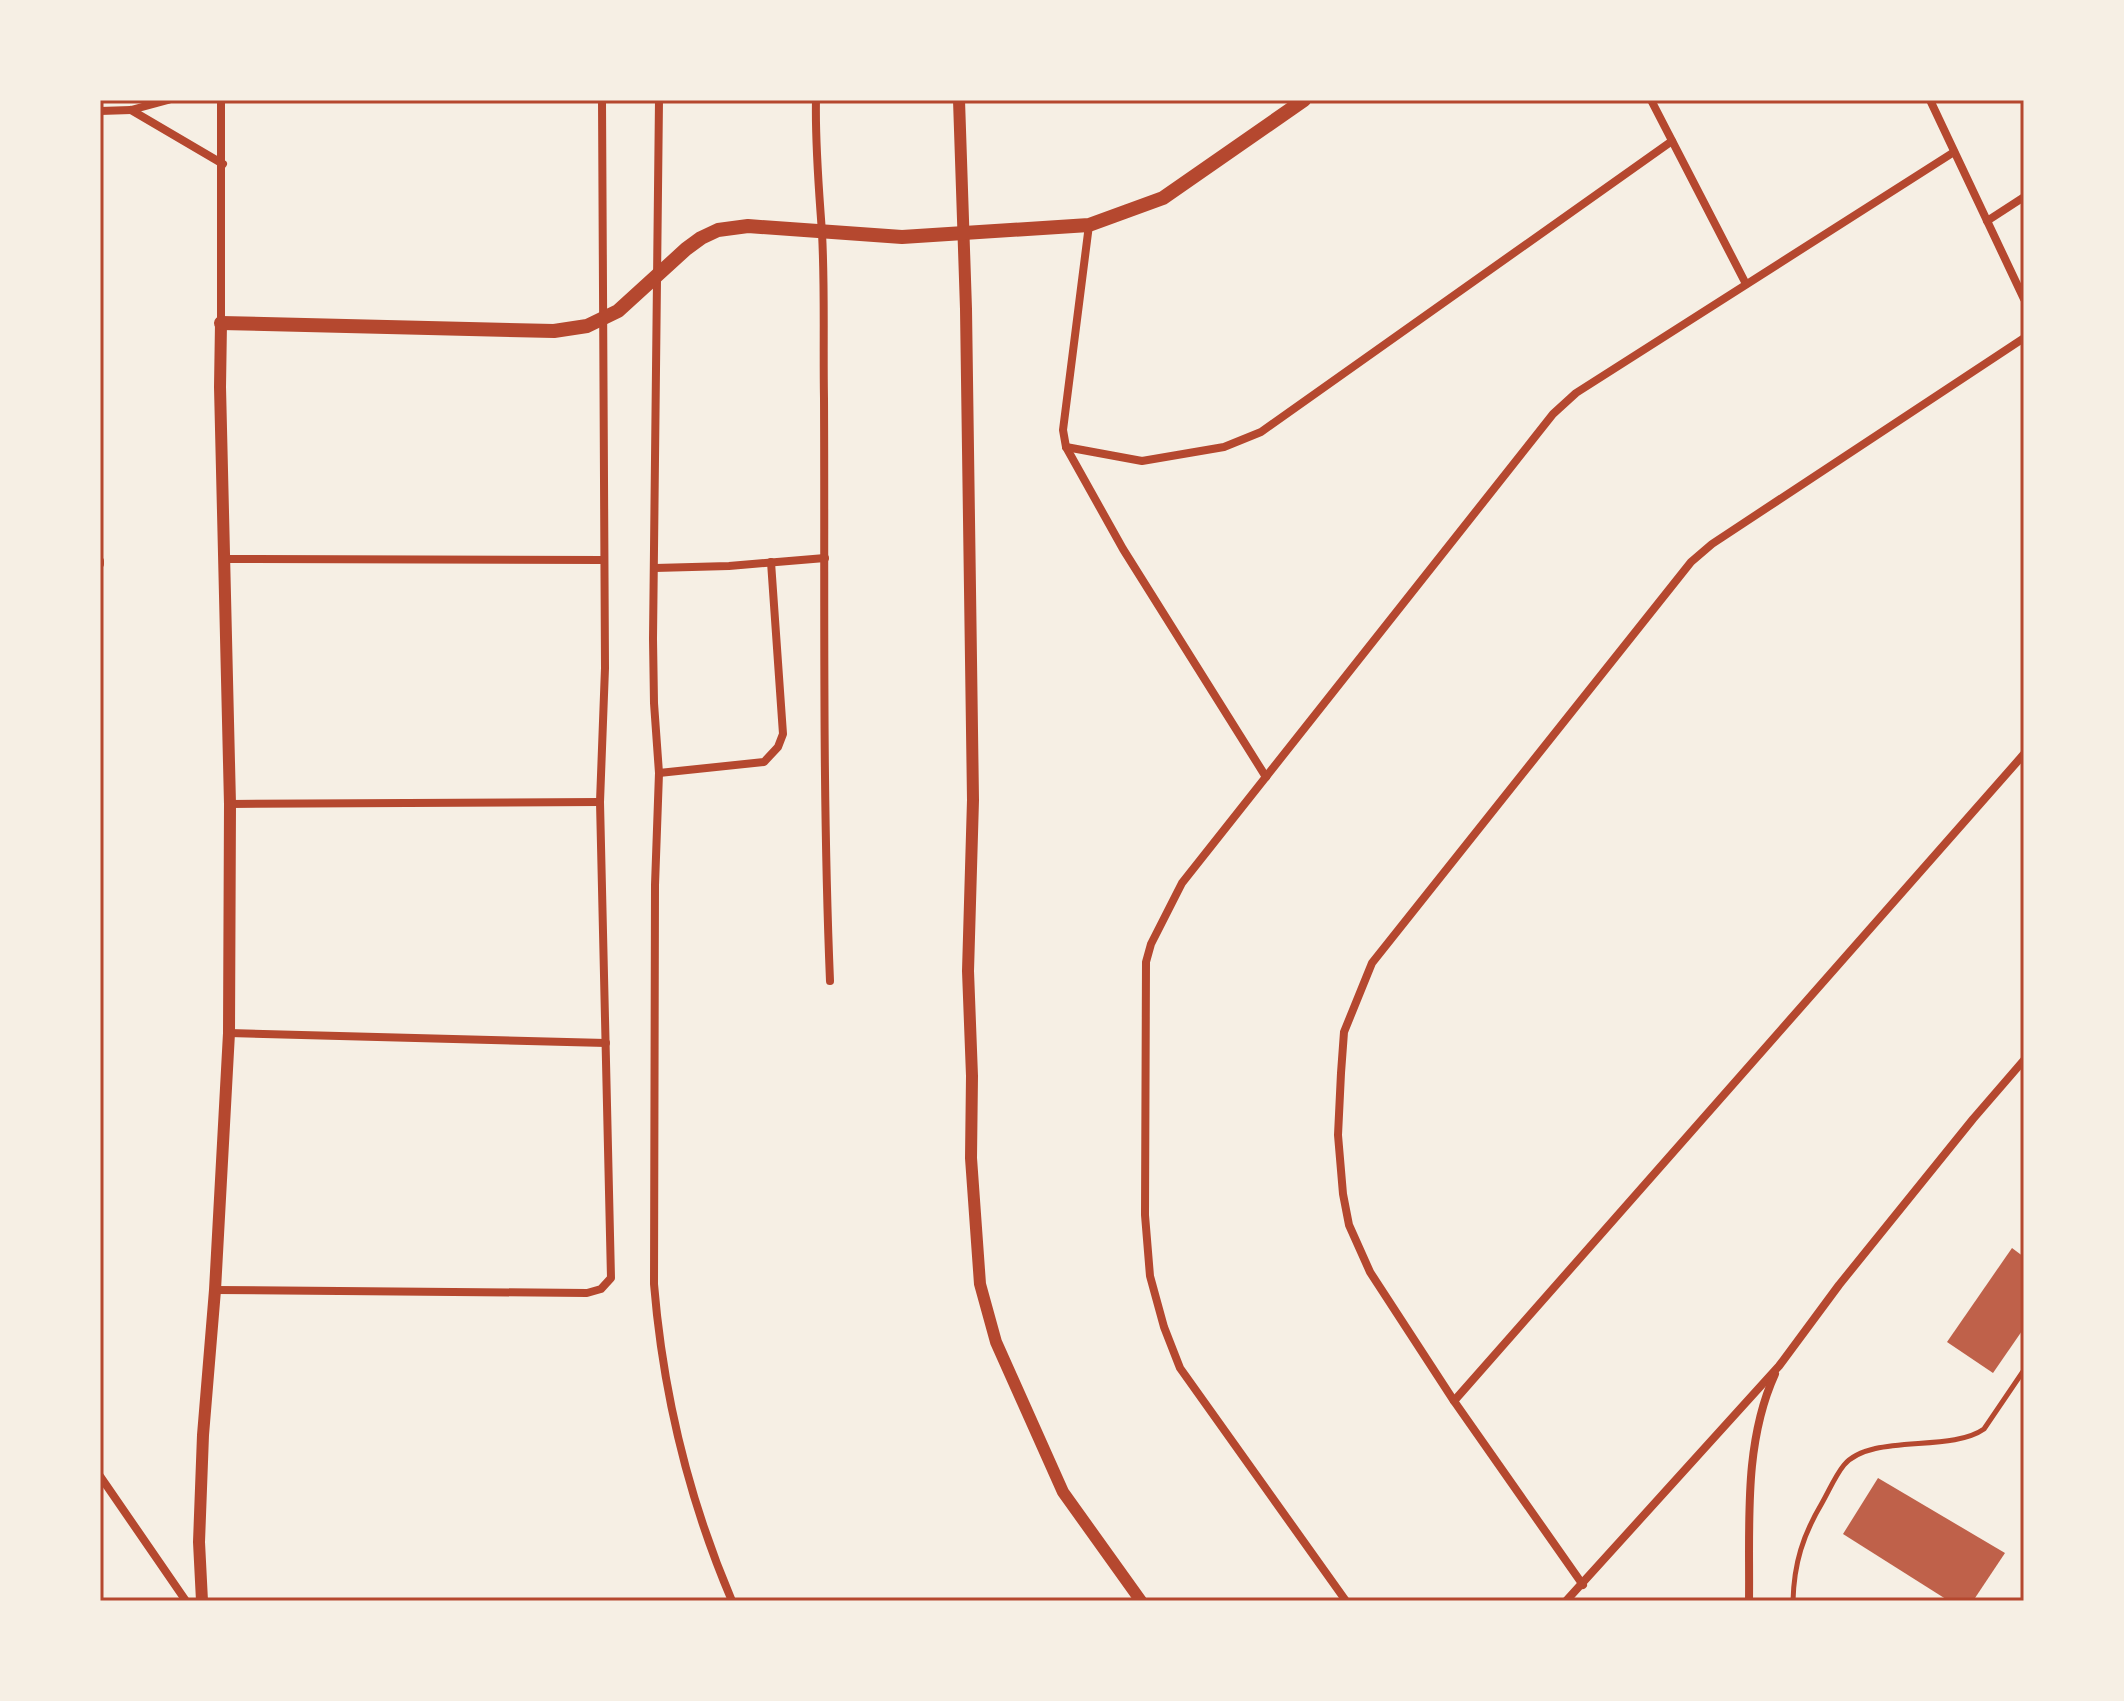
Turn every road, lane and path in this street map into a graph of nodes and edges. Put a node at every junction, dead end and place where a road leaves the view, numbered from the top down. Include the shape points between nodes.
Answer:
1 (168, 100) edge
2 (221, 100) edge
3 (602, 100) edge
4 (659, 100) edge
5 (816, 100) edge
6 (959, 100) edge
7 (1304, 100) edge
8 (1651, 100) edge
9 (1930, 100) edge
10 (131, 110) junction
11 (100, 111) edge
12 (1672, 141) junction
13 (1954, 152) junction
14 (223, 164) junction
15 (2024, 197) edge
16 (1987, 221) junction
17 (1089, 225) junction
18 (822, 232) junction
19 (963, 233) junction
20 (657, 276) junction
21 (1746, 284) junction
22 (2024, 299) edge
23 (606, 317) junction
24 (221, 323) junction
25 (2024, 338) edge
26 (1066, 447) junction
27 (825, 558) junction
28 (225, 559) junction
29 (603, 560) junction
30 (771, 562) junction
31 (655, 568) junction
32 (2024, 754) edge
33 (659, 773) junction
34 (1266, 777) junction
35 (600, 802) junction
36 (230, 804) junction
37 (830, 981) dead end
38 (229, 1033) junction
39 (606, 1043) junction
40 (2024, 1060) edge
41 (215, 1290) junction
42 (1779, 1366) junction
43 (2024, 1370) edge
44 (1454, 1401) junction
45 (100, 1476) edge
46 (1583, 1585) junction
47 (186, 1601) edge
48 (202, 1601) edge
49 (732, 1601) edge
50 (1141, 1601) edge
51 (1346, 1601) edge
52 (1566, 1601) edge
53 (1749, 1601) edge
54 (1793, 1601) edge

1 - 10 street
2 - 14 street
3 - 23 street
4 - 20 street
5 - 18 street
6 - 19 street
7 - 17 main road via 1163,198
8 - 12 street
9 - 13 street
10 - 11 street
10 - 14 street
12 - 21 street
12 - 26 street via 1261,432 1224,447 1142,461
13 - 16 street
13 - 21 street
14 - 24 street
15 - 16 street
16 - 22 street
17 - 19 main road
17 - 26 street via 1063,430
18 - 19 main road via 902,237
18 - 20 main road via 748,226 718,230 693,243
18 - 27 street
19 - 50 street via 973,800 968,971 971,1158 980,1284 996,1342 1063,1492
20 - 23 main road
20 - 31 street
21 - 34 street via 1576,393 1553,414
23 - 24 main road via 554,331
23 - 29 street
24 - 28 street
25 - 44 street via 1691,562 1372,963 1344,1032 1338,1135 1349,1225 1370,1272
26 - 34 street via 1123,549
27 - 30 street
27 - 37 street
28 - 29 street
28 - 36 street
29 - 35 street
30 - 31 street
30 - 33 street via 783,734 778,747 764,762
31 - 33 street
32 - 44 street
33 - 49 street via 655,1296 681,1450 700,1521
34 - 51 street via 1182,883 1146,962 1145,1215 1150,1276 1180,1368
35 - 36 street
35 - 39 street
36 - 38 street
38 - 39 street
38 - 41 street
39 - 41 street via 611,1278 601,1289
40 - 42 street
41 - 48 street via 199,1542
42 - 46 street
42 - 53 street via 1767,1391 1755,1449
43 - 54 lane via 1979,1433 1884,1448 1844,1465 1799,1548
44 - 46 street
45 - 47 street
46 - 52 street

